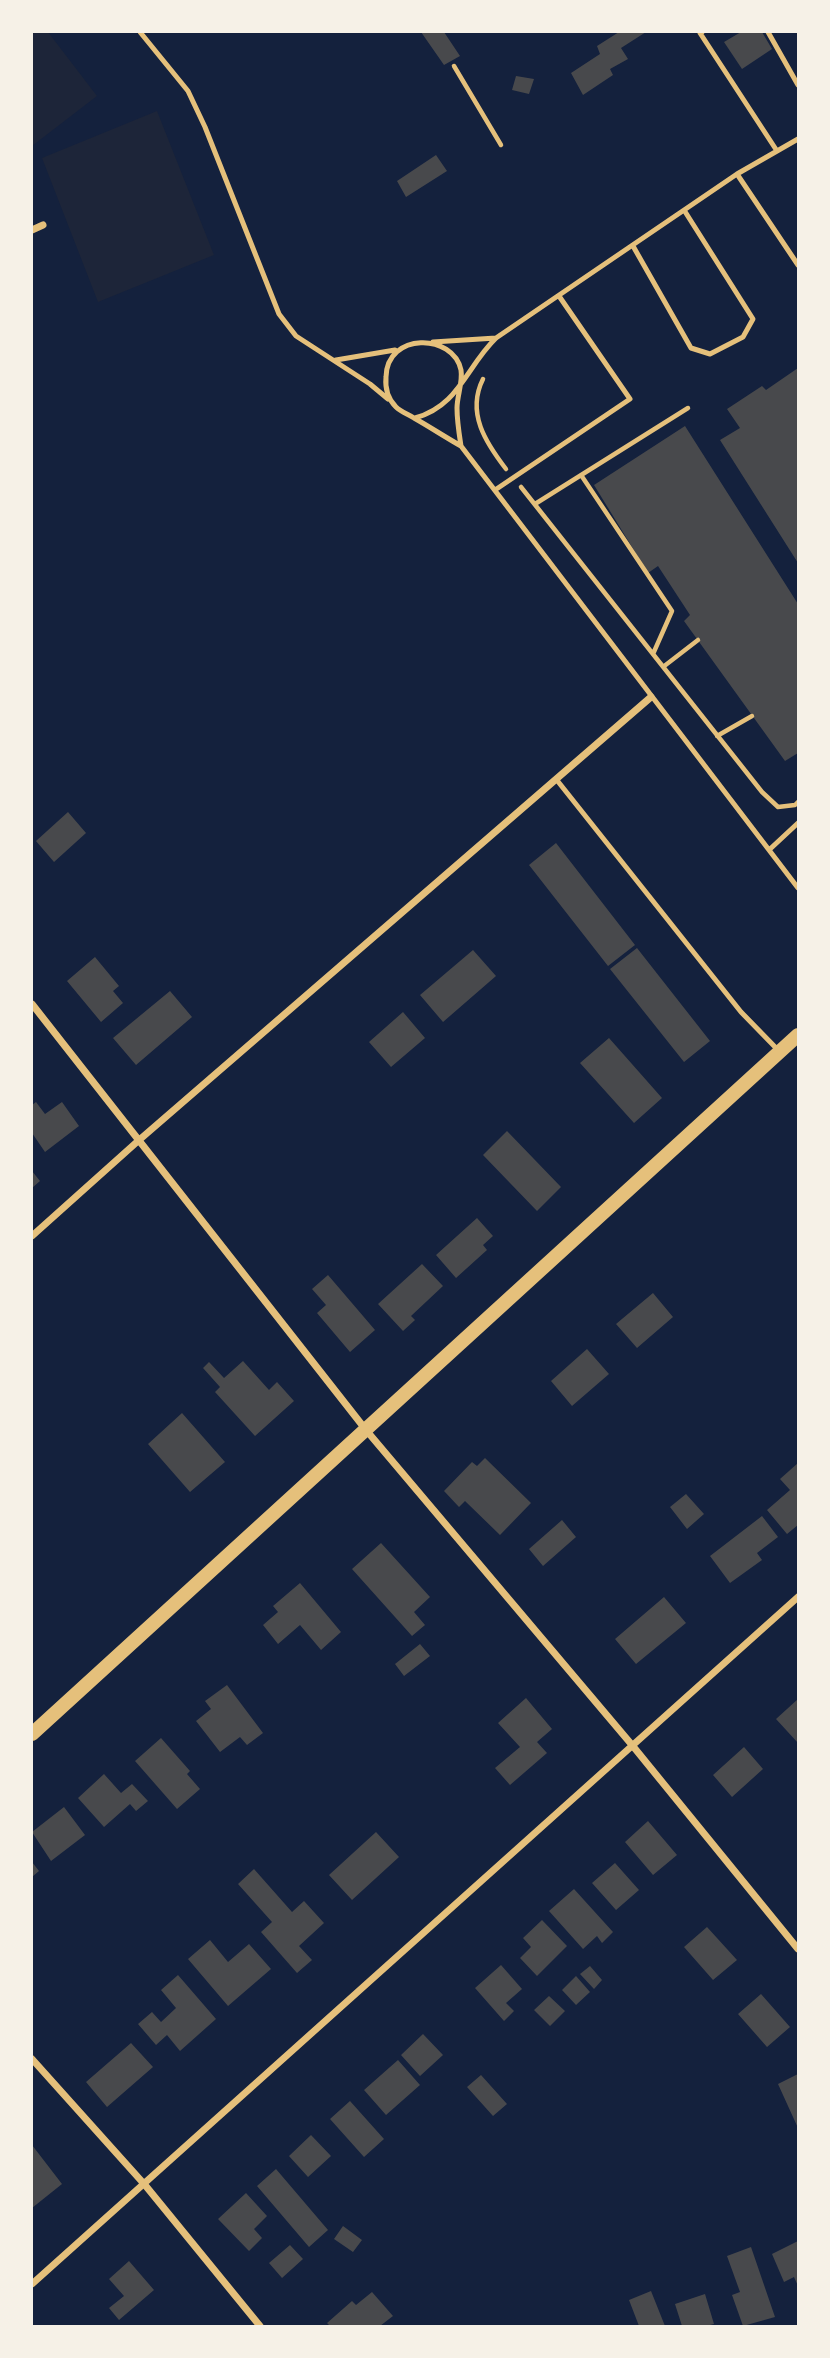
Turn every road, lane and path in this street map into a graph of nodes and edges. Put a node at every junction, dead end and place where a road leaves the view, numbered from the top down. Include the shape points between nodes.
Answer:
1 (140, 32) edge
2 (702, 32) edge
3 (768, 32) edge
4 (454, 66) dead end
5 (799, 85) edge
6 (799, 139) edge
7 (501, 145) dead end
8 (777, 151) junction
9 (737, 173) junction
10 (684, 210) junction
11 (43, 225) dead end
12 (32, 230) edge
13 (633, 246) junction
14 (799, 265) edge
15 (559, 296) junction
16 (496, 338) junction
17 (428, 343) junction
18 (395, 350) junction
19 (334, 361) junction
20 (485, 375) dead end
21 (460, 388) junction
22 (391, 401) junction
23 (688, 408) dead end
24 (415, 418) junction
25 (461, 446) junction
26 (581, 475) junction
27 (513, 478) junction
28 (495, 490) junction
29 (534, 504) junction
30 (698, 640) dead end
31 (653, 654) junction
32 (663, 667) junction
33 (651, 697) junction
34 (752, 716) dead end
35 (717, 736) junction
36 (556, 779) junction
37 (799, 802) edge
38 (799, 823) edge
39 (769, 850) junction
40 (799, 888) edge
41 (32, 1004) edge
42 (799, 1035) edge
43 (780, 1052) junction
44 (138, 1141) junction
45 (32, 1236) edge
46 (366, 1430) junction
47 (799, 1597) edge
48 (32, 1734) edge
49 (632, 1745) junction
50 (799, 1949) edge
51 (32, 2059) edge
52 (145, 2185) junction
53 (32, 2284) edge
54 (260, 2326) edge

1 - 19 lane via 188,91 279,314 296,336
2 - 8 lane
3 - 5 lane
4 - 7 path
6 - 8 lane
8 - 9 lane
9 - 10 lane
9 - 14 lane
10 - 13 lane
10 - 13 lane via 753,319 743,337 710,354 691,348
11 - 12 street
13 - 15 lane
15 - 16 lane
15 - 27 lane via 630,399
16 - 17 lane
16 - 21 lane via 482,351
17 - 18 lane
17 - 21 lane via 454,356 461,370
18 - 19 lane
18 - 22 lane via 386,368 385,385
19 - 22 lane
20 - 27 path via 477,423 487,445
21 - 24 lane via 430,414
21 - 25 lane
22 - 24 lane
23 - 26 path
24 - 25 lane
25 - 28 lane
26 - 29 path
26 - 31 path via 672,611
27 - 28 lane
27 - 29 path
28 - 33 lane
29 - 31 path
30 - 32 path
31 - 32 path
32 - 35 path
33 - 36 street
33 - 39 lane
34 - 35 path
35 - 37 path via 778,807
36 - 43 lane via 741,1012
36 - 44 street
38 - 39 lane
39 - 40 lane
41 - 44 street
42 - 43 main road
43 - 46 main road
44 - 45 street
44 - 46 street
46 - 48 main road
46 - 49 street
47 - 49 street
49 - 50 street
49 - 52 street
51 - 52 street
52 - 53 street
52 - 54 street

